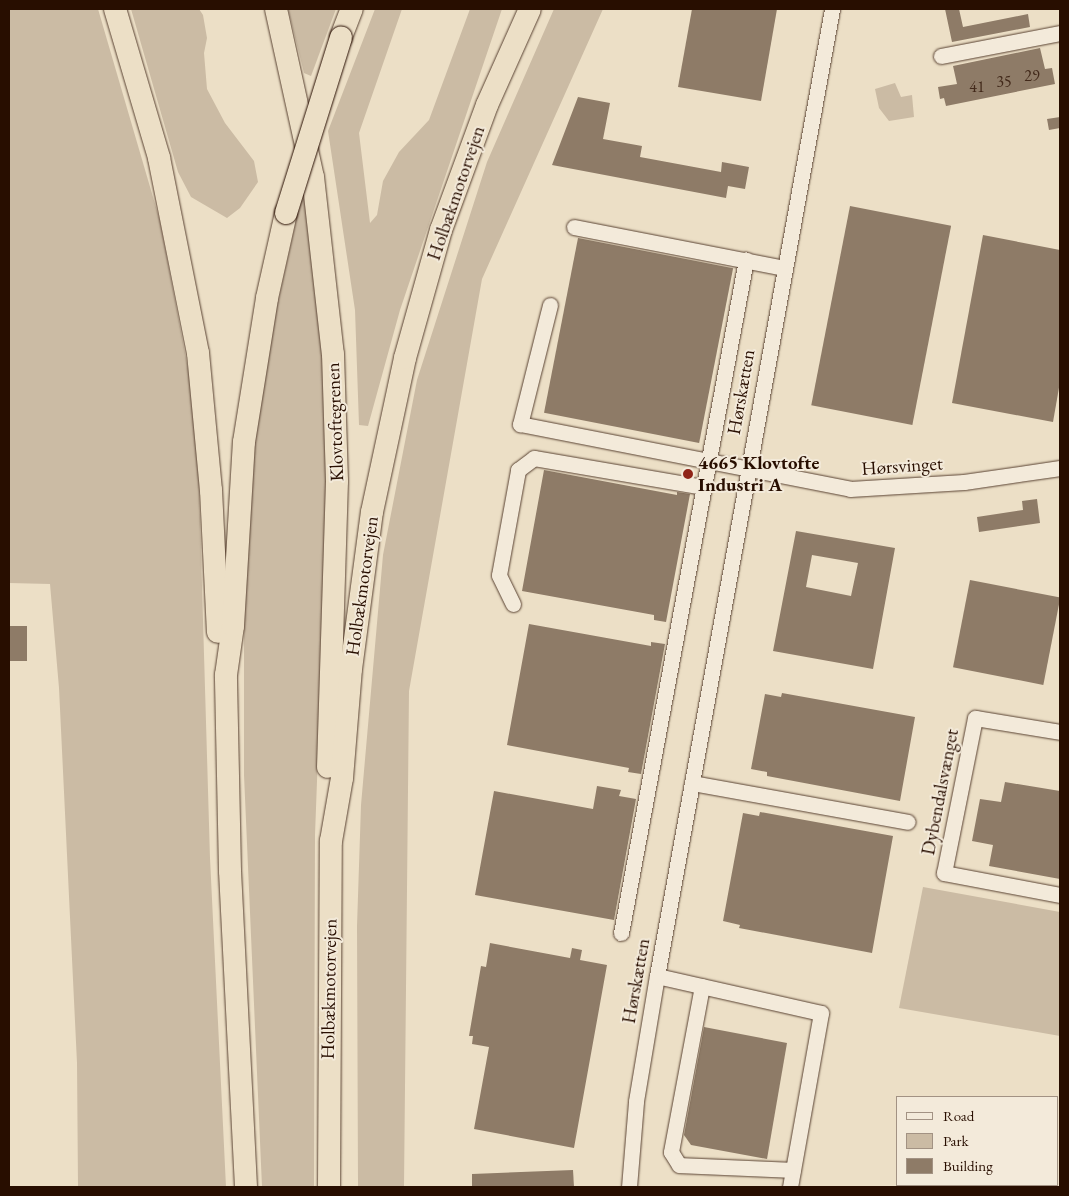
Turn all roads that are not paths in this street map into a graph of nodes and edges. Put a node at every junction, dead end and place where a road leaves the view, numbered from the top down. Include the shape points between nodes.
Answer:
1 (115, 9) edge
2 (276, 9) edge
3 (352, 9) edge
4 (530, 9) edge
5 (832, 9) edge
6 (1060, 33) edge
7 (941, 56) dead end
8 (574, 226) dead end
9 (746, 260) junction
10 (784, 268) junction
11 (550, 305) dead end
12 (708, 463) junction
13 (1060, 468) edge
14 (747, 471) junction
15 (703, 487) junction
16 (513, 604) dead end
17 (226, 675) junction
18 (1060, 732) edge
19 (692, 783) junction
20 (908, 822) dead end
21 (331, 840) junction
22 (1060, 895) edge
23 (621, 933) dead end
24 (657, 976) junction
25 (702, 986) junction
26 (793, 1170) junction
27 (246, 1187) edge
28 (329, 1187) edge
29 (629, 1187) edge
30 (790, 1187) edge

1 - 17 highway via 164,175 198,352 212,490 218,627
2 - 21 highway, Klovtoftegrenen via 313,177 333,354 337,481 329,752
3 - 17 highway, bridge via 286,213 267,298 244,442
4 - 21 highway, Holbækmotorvejen via 487,105 453,196 405,358 382,458 364,564 342,778
5 - 10 street, Hørskætten
6 - 7 street
8 - 9 street
9 - 10 street
9 - 12 street
10 - 14 street, Hørskætten
11 - 12 street, Hørsvinget via 520,424
12 - 14 street, Hørsvinget
12 - 15 street
13 - 14 street, Hørsvinget via 879,490 850,490
14 - 19 street, Hørskætten
15 - 16 street via 534,458 518,470 499,575
15 - 23 street
17 - 27 highway via 231,881
18 - 22 street, Dybendalsvænget via 975,718 944,873
19 - 20 street
19 - 24 street, Hørskætten
21 - 28 highway, Holbækmotorvejen
24 - 25 street
24 - 29 street, Hørskætten via 636,1101
25 - 26 street via 820,1013
25 - 26 street via 671,1152 679,1165
26 - 30 street

